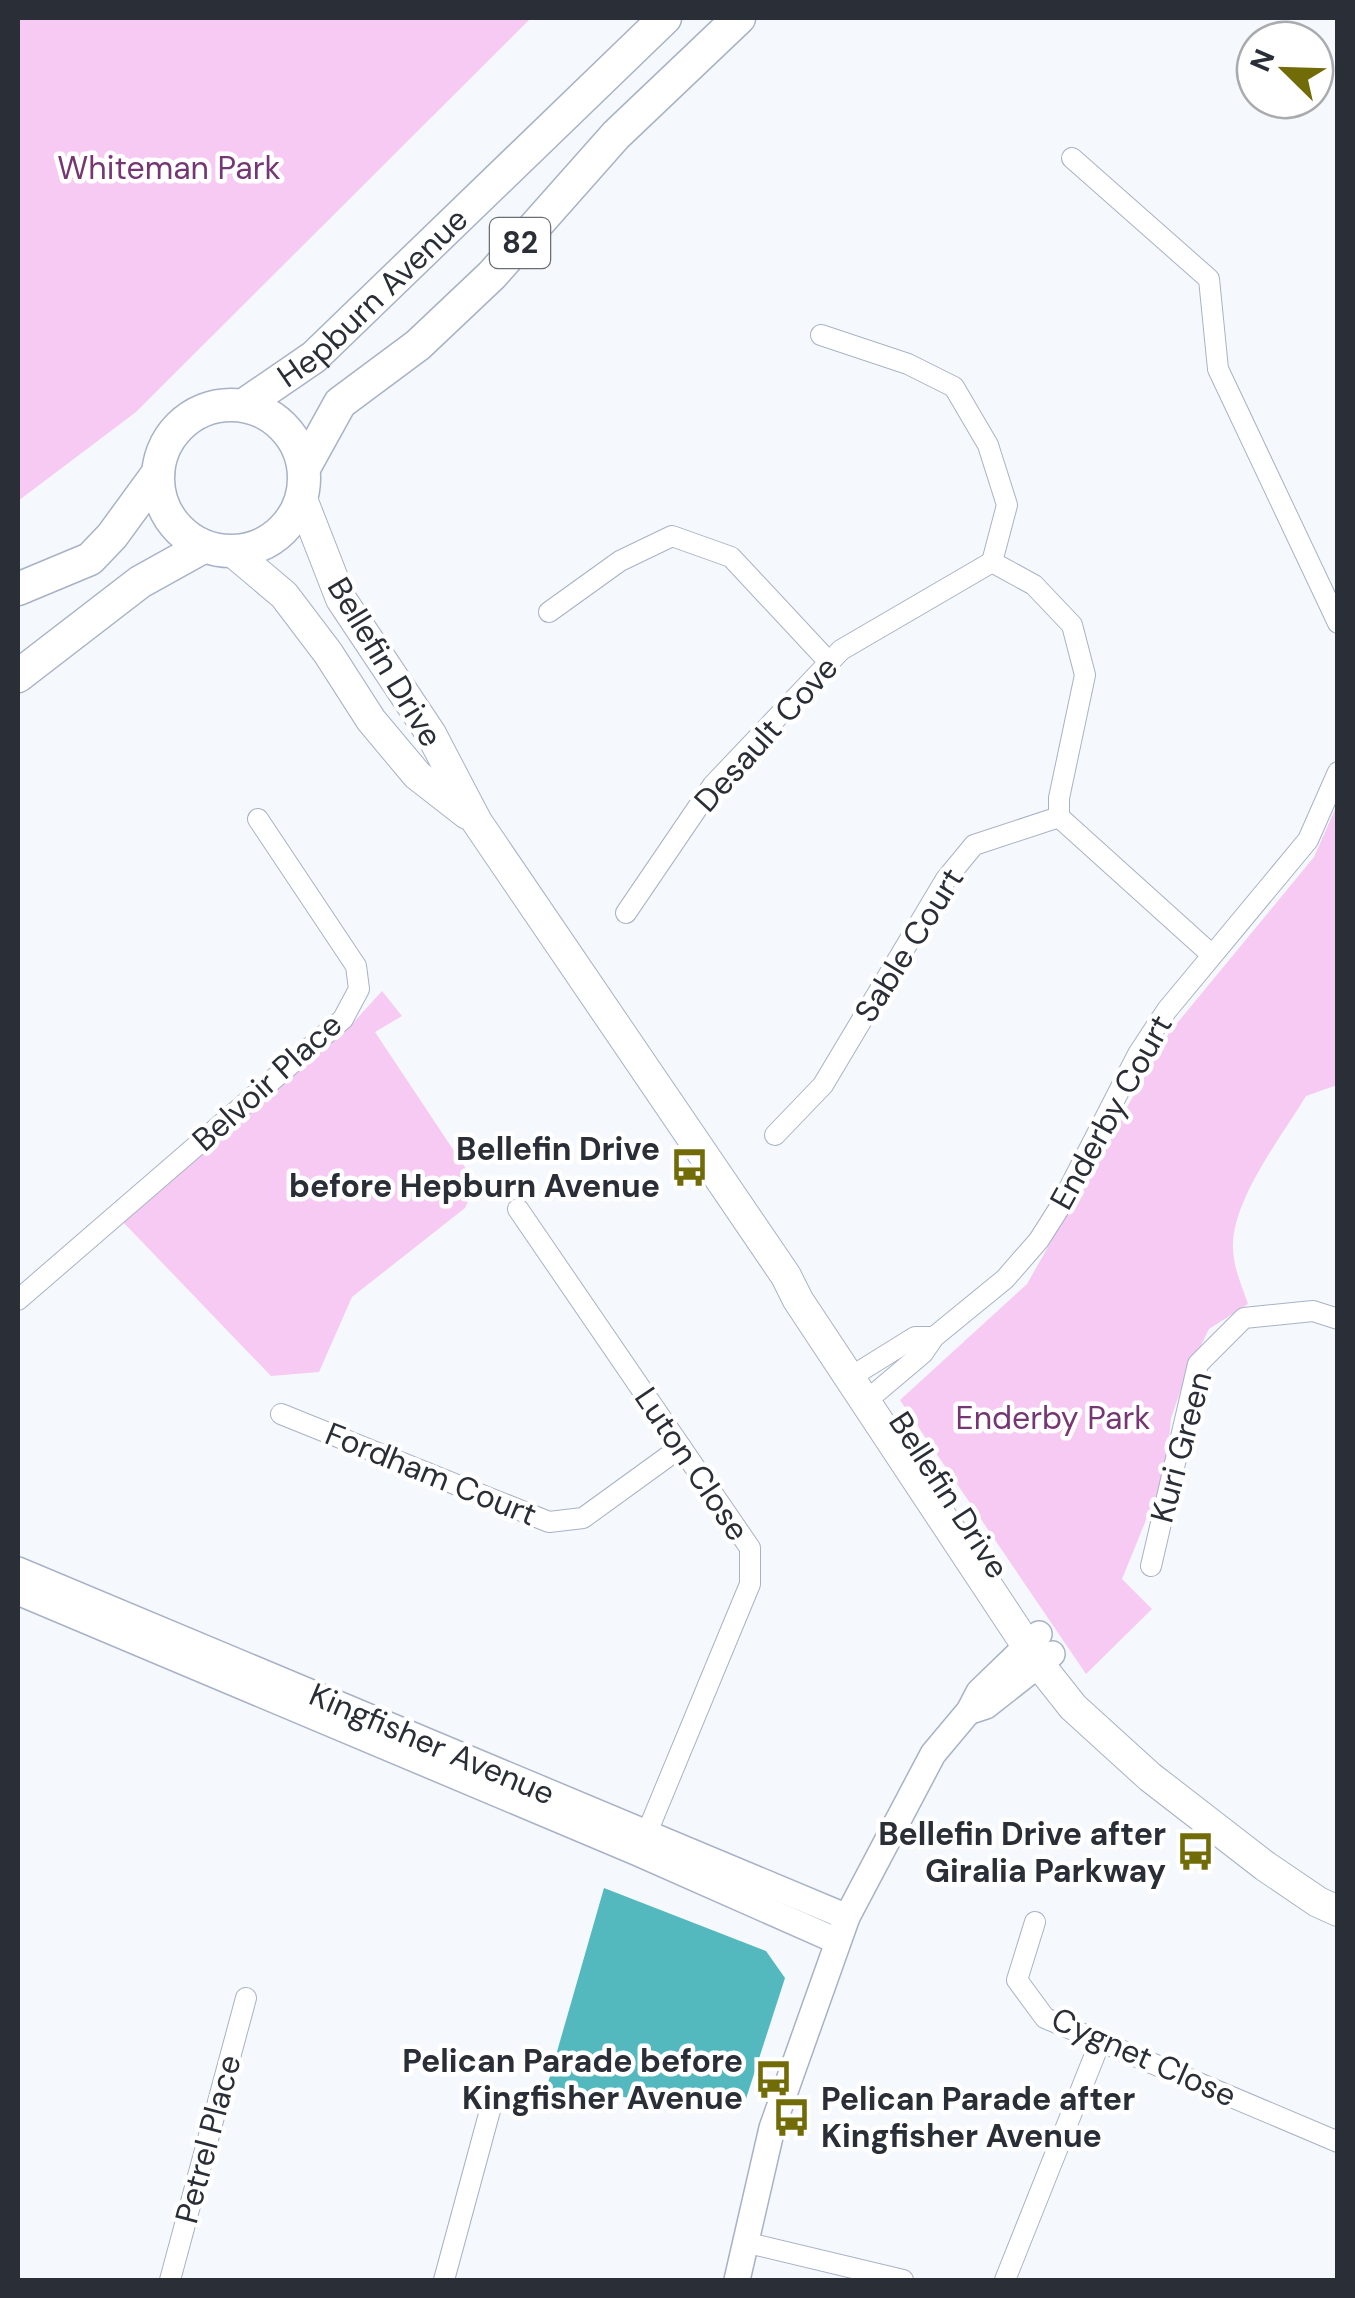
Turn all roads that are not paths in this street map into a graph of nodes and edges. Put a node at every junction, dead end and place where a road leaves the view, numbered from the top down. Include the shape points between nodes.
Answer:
1 (665, 18) edge
2 (739, 18) edge
3 (1072, 158) dead end
4 (820, 335) dead end
5 (244, 405) junction
6 (158, 473) junction
7 (303, 484) junction
8 (218, 550) junction
9 (992, 562) junction
10 (18, 589) edge
11 (549, 612) dead end
12 (1338, 623) edge
13 (829, 662) junction
14 (18, 676) edge
15 (1338, 772) edge
16 (1059, 818) junction
17 (258, 819) dead end
18 (477, 822) junction
19 (626, 913) dead end
20 (1212, 955) junction
21 (775, 1135) dead end
22 (518, 1209) dead end
23 (18, 1300) edge
24 (1338, 1319) edge
25 (865, 1384) junction
26 (281, 1414) dead end
27 (680, 1447) junction
28 (1151, 1566) dead end
29 (18, 1570) edge
30 (18, 1592) edge
31 (1039, 1649) junction
32 (642, 1844) junction
33 (1338, 1910) edge
34 (1035, 1922) dead end
35 (842, 1929) junction
36 (246, 1998) dead end
37 (1100, 2042) junction
38 (492, 2103) dead end
39 (1338, 2142) edge
40 (744, 2242) junction
41 (170, 2280) edge
42 (444, 2280) edge
43 (737, 2280) edge
44 (903, 2280) edge
45 (1005, 2280) edge

1 - 5 main road, Hepburn Avenue / 82 via 314,357
2 - 7 main road, Hepburn Avenue / 82 via 616,135 492,275 418,345 340,403
3 - 12 street via 1210,279 1218,369
4 - 9 street via 954,387 988,445 1007,505
5 - 6 main road, 82 via 214,406 186,420 166,444
5 - 7 main road via 273,417 294,439
6 - 8 main road via 162,504 178,530
6 - 10 main road, 82 via 90,559
7 - 8 main road, 82 via 287,526 275,536 263,545
7 - 18 main road, Bellefin Drive via 341,599 431,734
8 - 14 main road, 82 via 140,582
8 - 18 main road, Bellefin Drive via 284,596 417,775
9 - 13 street, Desault Cove
9 - 16 street via 1034,585 1072,625 1085,675
11 - 13 street via 620,561 672,536 730,557
13 - 19 street, Desault Cove via 713,785
15 - 20 street, Enderby Court via 1308,840
16 - 20 street
16 - 21 street, Sable Court via 974,845 946,878 823,1085
17 - 23 street, Belvoir Place via 356,966 359,989 343,1019
18 - 25 main road, Bellefin Drive via 798,1300
20 - 25 street, Enderby Court via 1138,1054 1038,1240 1005,1280 934,1338 914,1337
22 - 27 street, Luton Close
24 - 28 street, Kuri Green via 1313,1311 1244,1318 1198,1364
25 - 31 main road, Bellefin Drive
26 - 27 street, Fordham Court via 548,1522 583,1518
27 - 32 street, Luton Close via 750,1548 750,1584
29 - 32 street, Kingfisher Avenue
30 - 32 street, Kingfisher Avenue
31 - 33 main road, Bellefin Drive via 1073,1707 1182,1803 1265,1866
31 - 35 street via 933,1754
32 - 35 street, Kingfisher Avenue
34 - 37 street, Cygnet Close via 1018,1980 1045,2018
35 - 40 street via 772,2128
36 - 41 street, Petrel Place
37 - 39 street, Cygnet Close
37 - 45 street
38 - 42 street
40 - 43 street
40 - 44 street

